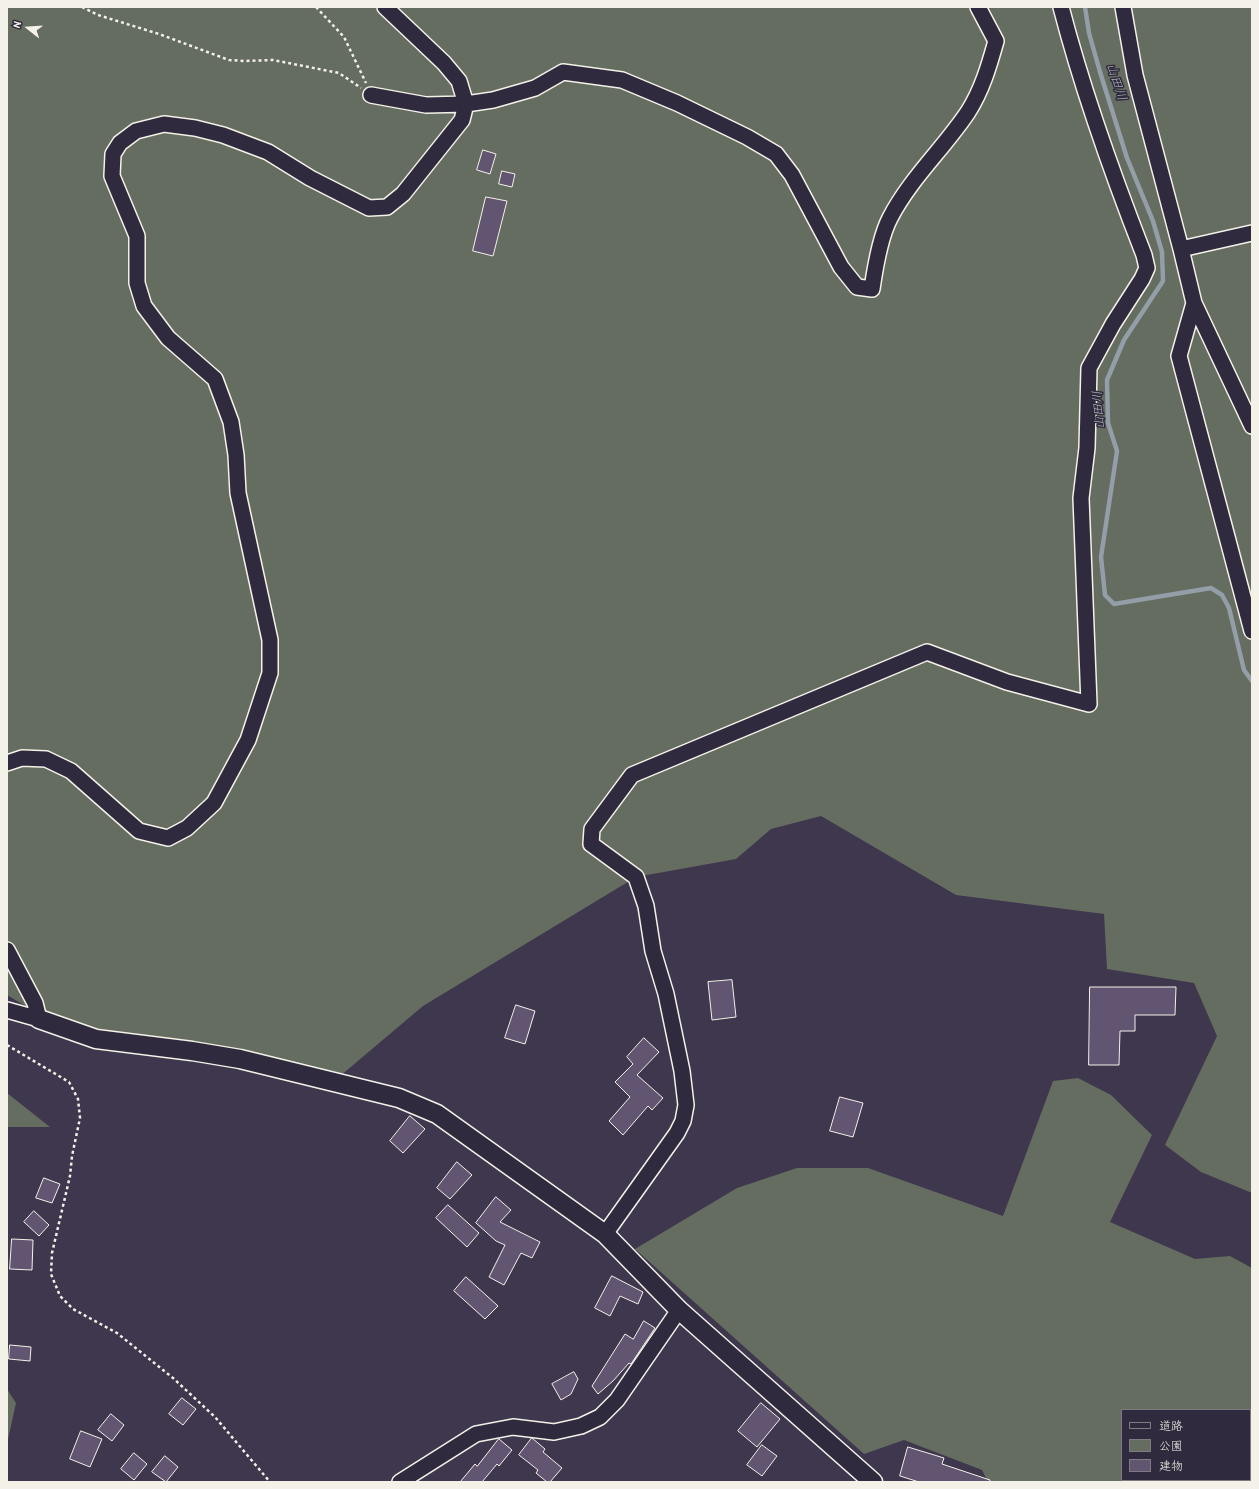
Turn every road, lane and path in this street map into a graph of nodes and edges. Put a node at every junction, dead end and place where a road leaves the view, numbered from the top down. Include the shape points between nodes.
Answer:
1 (82, 7) edge
2 (316, 7) edge
3 (385, 7) edge
4 (978, 7) edge
5 (1061, 7) edge
6 (1123, 7) edge
7 (371, 94) junction
8 (466, 104) junction
9 (1252, 233) edge
10 (1181, 249) junction
11 (1194, 303) junction
12 (1252, 426) edge
13 (1252, 631) edge
14 (7, 763) edge
15 (7, 950) edge
16 (7, 1010) edge
17 (39, 1019) junction
18 (7, 1045) edge
19 (606, 1234) junction
20 (679, 1310) junction
21 (270, 1482) edge
22 (400, 1482) edge
23 (873, 1482) edge

1 - 7 path via 98,15 229,60 273,60 339,73
2 - 7 path via 344,37
3 - 8 street via 459,81
4 - 8 street via 996,41 983,84 968,112 889,219 876,263 872,289 857,287 841,267 792,175 776,154 676,103 622,80 563,72 535,88 493,100
5 - 19 street via 1078,70 1147,268 1089,368 1087,448 1081,498 1089,704 1007,682 927,652 632,775 592,829 591,844 636,877 646,906 653,951 666,994 682,1071 686,1105 683,1121 677,1133
6 - 10 street via 1135,75
7 - 8 street via 426,105
8 - 14 street via 462,120 403,194 387,207 369,208 310,178 268,152 223,135 195,128 164,124 136,132 120,143 113,154 112,176 136,236 137,283 144,306 168,338 215,379 231,422 238,493 270,640 270,673 248,740 214,803 187,828 168,838 139,832 70,771 46,759 22,758
9 - 10 street
10 - 11 street
11 - 12 street
11 - 13 street via 1178,356
15 - 17 street via 35,1003
16 - 17 street
17 - 19 street via 96,1039 240,1059 399,1098 437,1114
18 - 21 path via 69,1082 78,1099 80,1118 52,1253 51,1274 60,1296 73,1309 117,1333 173,1378 215,1417
19 - 20 street
20 - 22 street via 617,1400 600,1417 581,1426 554,1432 513,1427 476,1434
20 - 23 street

